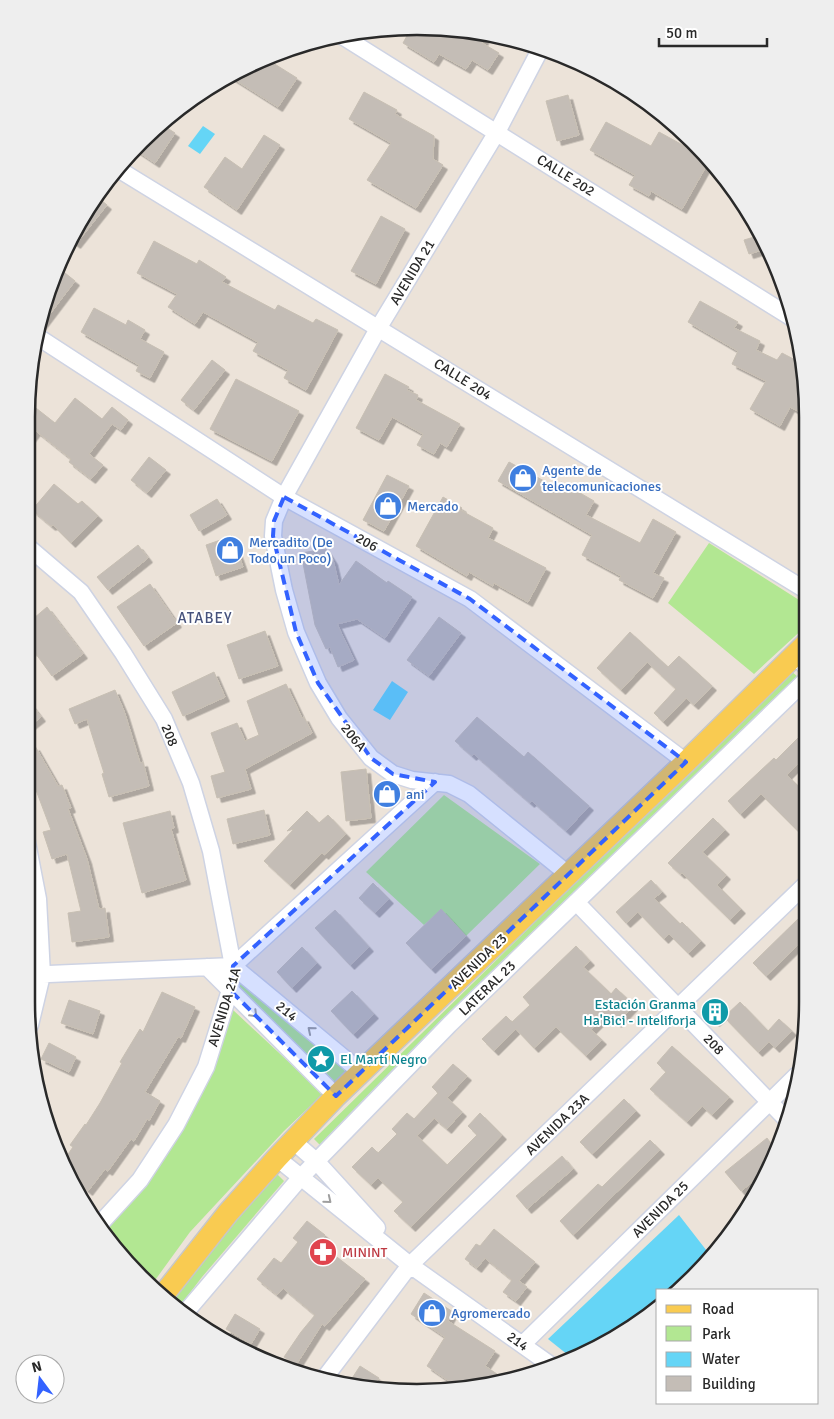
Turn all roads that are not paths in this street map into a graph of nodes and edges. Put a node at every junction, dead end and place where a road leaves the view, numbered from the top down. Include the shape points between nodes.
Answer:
1 (350, 41) edge
2 (538, 54) edge
3 (497, 132) junction
4 (124, 172) edge
5 (785, 313) edge
6 (378, 327) junction
7 (43, 340) edge
8 (284, 497) junction
9 (35, 553) edge
10 (799, 586) edge
11 (799, 659) edge
12 (799, 687) edge
13 (686, 762) junction
14 (435, 782) junction
15 (568, 874) junction
16 (35, 884) edge
17 (799, 891) edge
18 (576, 902) junction
19 (35, 956) edge
20 (233, 966) junction
21 (207, 967) junction
22 (35, 975) edge
23 (230, 990) junction
24 (678, 1007) junction
25 (362, 1073) junction
26 (791, 1082) edge
27 (336, 1096) junction
28 (770, 1102) junction
29 (782, 1115) edge
30 (293, 1141) junction
31 (277, 1158) junction
32 (316, 1161) junction
33 (301, 1177) junction
34 (103, 1220) edge
35 (410, 1265) junction
36 (167, 1290) edge
37 (189, 1308) edge
38 (523, 1344) junction
39 (546, 1362) edge
40 (328, 1373) edge

1 - 3 street, CALLE 202
2 - 3 street, AVENIDA 21
3 - 5 street, CALLE 202
3 - 6 street, AVENIDA 21
4 - 6 street, CALLE 204
6 - 8 street, AVENIDA 21
6 - 10 street, CALLE 204
7 - 8 street, 206
8 - 13 street, 206 via 470,599
8 - 14 street, 206A via 274,521 273,536 296,632 318,683 339,718 371,758 393,774
9 - 20 street, 208 via 81,592 124,653 164,719 191,783 211,851
11 - 13 main road, AVENIDA 23
12 - 18 street, LATERAL 23
13 - 15 main road, AVENIDA 23
14 - 15 street, 206A via 449,784 469,794
14 - 20 street, AVENIDA 21A
15 - 25 main road, AVENIDA 23
16 - 19 street via 38,899
17 - 24 street, AVENIDA 23A
18 - 24 street, 208
18 - 32 street, LATERAL 23
20 - 21 street
20 - 23 street, AVENIDA 21A
25 -> 20 street, 214
21 - 22 street
21 - 23 street, 214
23 -> 27 street, 214
23 - 34 street, AVENIDA 21A via 206,1067 176,1125 140,1180
24 - 28 street, 208
24 - 35 street, AVENIDA 23A
25 - 27 main road, AVENIDA 23
26 - 28 street, AVENIDA 25
27 - 30 main road, AVENIDA 23
28 - 29 street, 208
28 - 38 street, AVENIDA 25
30 - 31 main road, AVENIDA 23
30 - 32 street, 214
31 - 33 street, 214
31 - 36 main road, AVENIDA 23
32 - 33 street, LATERAL 23
32 - 35 street, 214
33 -> 35 street, 214
33 - 37 street, LATERAL 23
35 - 38 street, 214
35 - 40 street, AVENIDA 23A
38 - 39 street, 214

